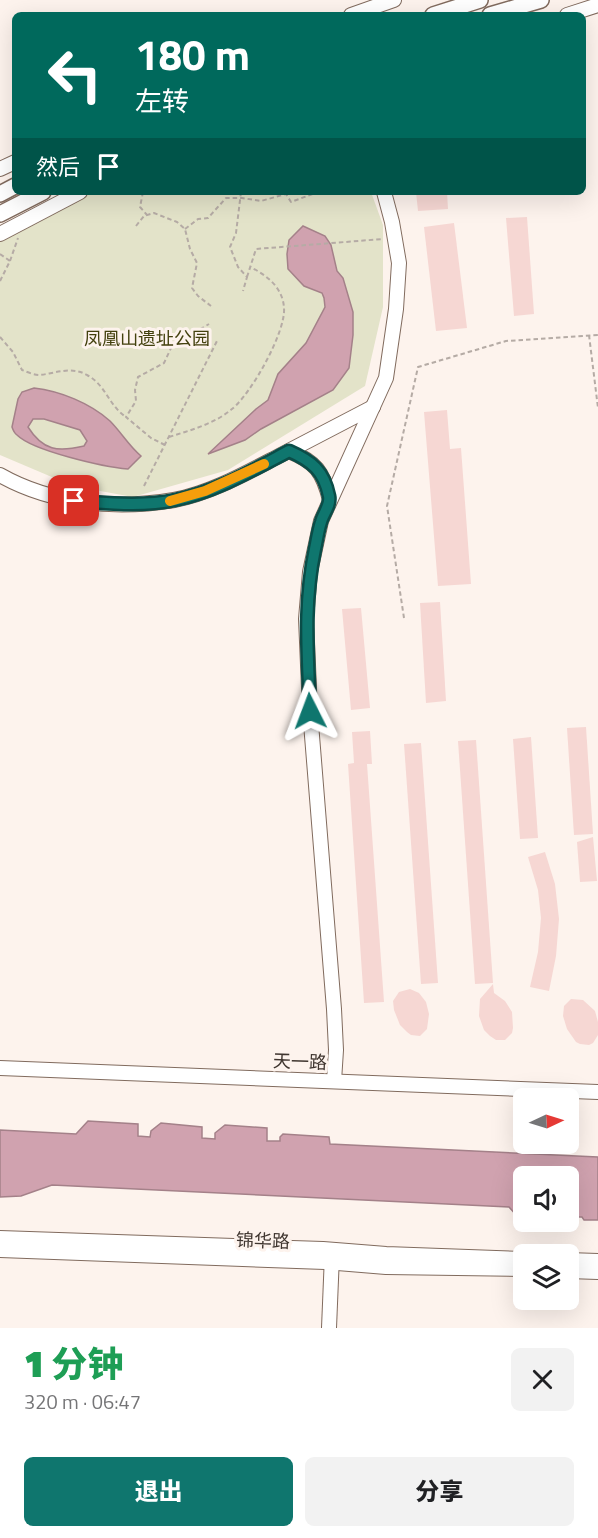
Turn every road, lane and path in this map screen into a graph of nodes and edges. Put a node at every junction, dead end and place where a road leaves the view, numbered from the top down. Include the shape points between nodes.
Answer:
1 (394, 0) edge
2 (480, 0) edge
3 (541, 0) edge
4 (598, 5) edge
5 (360, 12) edge
6 (442, 12) edge
7 (500, 12) edge
8 (576, 12) edge
9 (37, 195) edge
10 (74, 195) edge
11 (142, 195) edge
12 (242, 195) edge
13 (282, 195) edge
14 (287, 195) edge
15 (310, 195) edge
16 (385, 195) edge
17 (242, 198) junction
18 (0, 214) edge
19 (147, 215) junction
20 (23, 220) junction
21 (136, 226) dead end
22 (185, 229) junction
23 (0, 234) edge
24 (383, 239) dead end
25 (0, 254) edge
26 (10, 261) junction
27 (250, 267) junction
28 (247, 277) junction
29 (0, 281) edge
30 (243, 291) dead end
31 (211, 306) dead end
32 (209, 324) dead end
33 (589, 335) junction
34 (598, 335) edge
35 (0, 337) edge
36 (218, 339) dead end
37 (373, 407) junction
38 (598, 408) edge
39 (126, 417) junction
40 (169, 437) junction
41 (165, 445) junction
42 (289, 451) junction
43 (0, 475) edge
44 (144, 486) dead end
45 (330, 500) junction
46 (404, 618) dead end
47 (0, 1068) edge
48 (334, 1081) junction
49 (598, 1092) edge
50 (0, 1238) edge
51 (0, 1250) edge
52 (332, 1256) junction
53 (513, 1259) edge
54 (579, 1260) edge
55 (598, 1261) edge
56 (513, 1269) edge
57 (579, 1271) edge
58 (598, 1272) edge
59 (329, 1328) edge

1 - 5 street
2 - 6 main road
3 - 7 main road
4 - 8 street
9 - 18 main road
10 - 20 street
11 - 19 path via 140,207
12 - 17 path
13 - 17 path via 261,201
14 - 15 path via 291,202
16 - 37 street via 399,263 386,378
17 - 22 path via 226,198 208,218 198,219
17 - 28 path via 230,248
19 - 21 path
19 - 22 path via 164,216
20 - 23 street
20 - 26 path
22 - 31 path via 197,263 192,288
24 - 27 path via 256,249
25 - 26 path
26 - 29 path
27 - 28 path
27 - 40 path via 274,283 284,306 270,355 234,408 220,418
28 - 30 path
32 - 39 path via 172,346 165,363 138,377 136,401
33 - 34 path
33 - 38 path
33 - 46 path via 506,341 418,367 387,506
35 - 39 path via 22,370 38,375 69,370 86,374 102,386 116,411
36 - 40 path
37 - 42 street
37 - 45 street
39 - 41 path
40 - 41 path
41 - 44 path
42 - 43 street via 205,491 144,503 74,501
42 - 45 street via 315,466 324,478
45 - 48 street via 310,572 306,619 334,1009
47 - 48 street, 天一路
48 - 49 street, 天一路
50 - 52 street, 锦华路
51 - 52 street, 锦华路
52 - 53 street, 锦华路
52 - 56 street, 锦华路 via 386,1267
52 - 59 street
54 - 55 street
57 - 58 street

